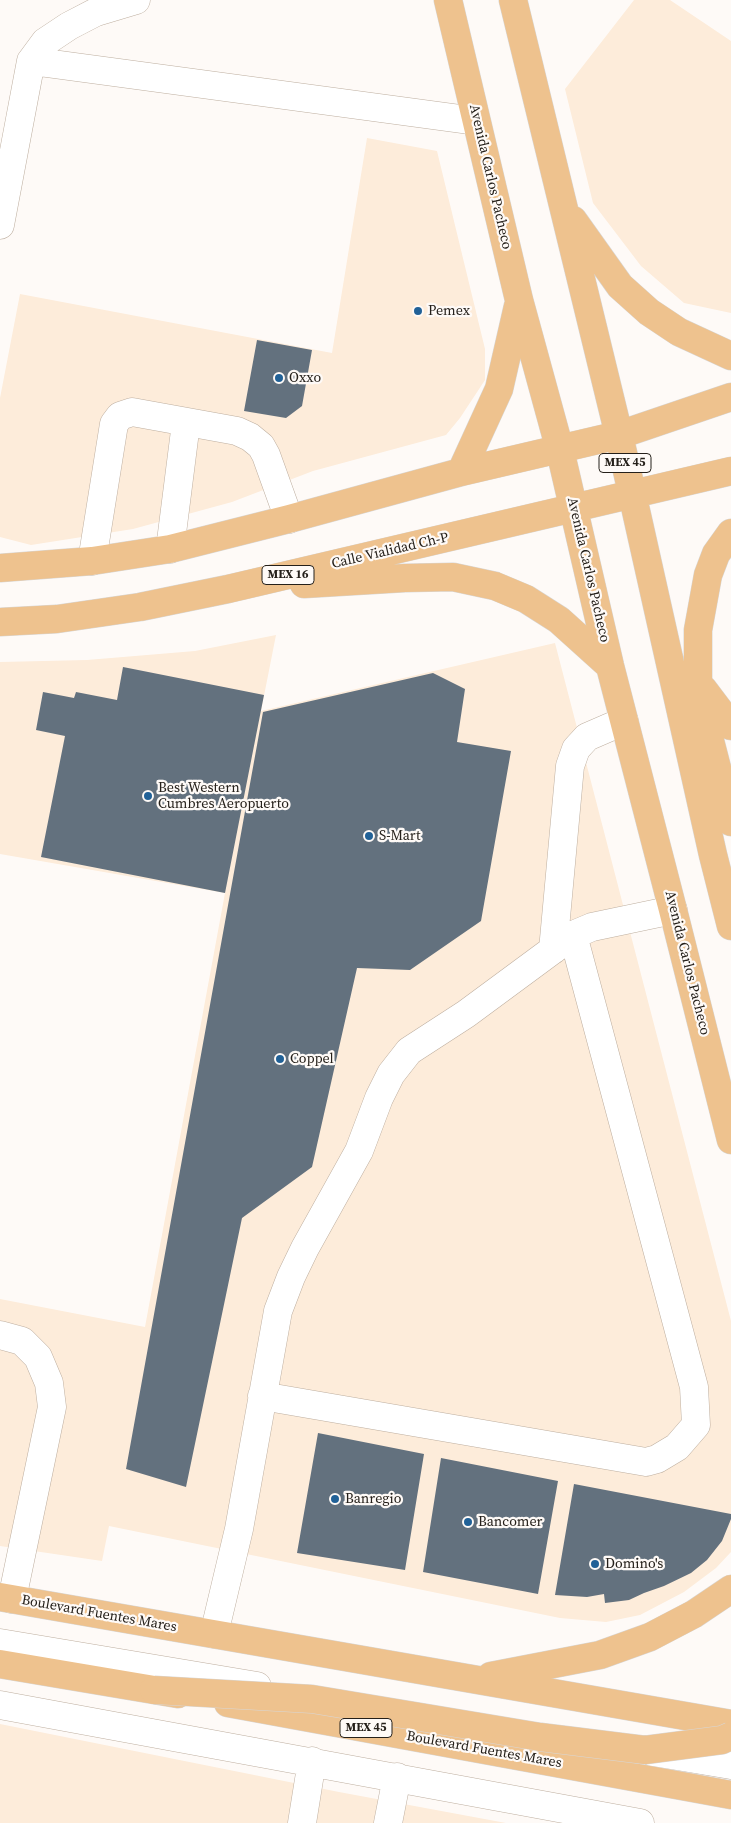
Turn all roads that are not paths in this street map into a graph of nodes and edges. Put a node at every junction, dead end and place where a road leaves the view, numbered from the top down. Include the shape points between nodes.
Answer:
1 (136, 0) edge
2 (448, 0) edge
3 (514, 0) edge
4 (31, 61) junction
5 (476, 121) junction
6 (564, 208) junction
7 (0, 225) edge
8 (519, 300) junction
9 (731, 356) edge
10 (731, 398) edge
11 (186, 423) junction
12 (619, 436) junction
13 (560, 450) junction
14 (731, 471) edge
15 (461, 472) junction
16 (631, 493) junction
17 (573, 508) junction
18 (289, 519) junction
19 (731, 533) edge
20 (170, 548) junction
21 (92, 561) junction
22 (0, 568) edge
23 (228, 589) junction
24 (0, 622) edge
25 (610, 666) junction
26 (698, 682) junction
27 (624, 721) junction
28 (731, 726) edge
29 (731, 822) edge
30 (674, 910) junction
31 (731, 926) edge
32 (563, 942) junction
33 (731, 1140) edge
34 (0, 1335) edge
35 (262, 1396) junction
36 (731, 1589) edge
37 (6, 1598) edge
38 (214, 1634) junction
39 (0, 1643) edge
40 (0, 1664) edge
41 (474, 1679) junction
42 (154, 1690) junction
43 (0, 1705) edge
44 (731, 1724) edge
45 (731, 1736) edge
46 (312, 1762) junction
47 (731, 1765) edge
48 (397, 1777) junction
49 (731, 1795) edge
50 (630, 1822) edge
51 (302, 1823) edge
52 (388, 1823) edge

1 - 4 street via 96,12 70,26 45,42
2 - 5 main road, Avenida Carlos Pacheco
3 - 6 main road, MEX 45
4 - 5 street
4 - 7 street
5 - 8 main road, Avenida Carlos Pacheco
6 - 9 main road via 620,286 649,312 679,332
6 - 12 main road, MEX 45
8 - 13 main road, Avenida Carlos Pacheco
8 - 15 main road via 499,389
10 - 12 main road
11 - 18 street via 237,431 261,446
11 - 20 street
11 - 21 street via 132,412 120,416 114,424
12 - 13 main road
12 - 16 main road, MEX 45
13 - 15 main road
13 - 17 main road, Avenida Carlos Pacheco
14 - 16 main road, Calle Vialidad Ch-P
15 - 18 main road
16 - 17 main road, Calle Vialidad Ch-P / MEX 16
16 - 31 main road, MEX 45
17 - 23 main road, Calle Vialidad Ch-P / MEX 16
17 - 25 main road, Avenida Carlos Pacheco
18 - 20 main road
19 - 26 main road via 716,554 708,574 698,630
20 - 21 main road
21 - 22 main road
23 - 24 main road, Calle Vialidad Ch-P / MEX 16 via 140,607
23 - 25 main road via 453,577 495,586 526,599 559,620
25 - 27 main road, Avenida Carlos Pacheco
26 - 28 main road
26 - 29 main road
27 - 30 main road, Avenida Carlos Pacheco
27 - 32 street via 587,737 576,749 570,766
30 - 32 street via 592,926
30 - 33 main road, Avenida Carlos Pacheco
32 - 35 street via 466,1014 409,1051 391,1074 359,1151 291,1277 278,1311
32 - 35 street via 694,1387 696,1425 677,1447 646,1462
34 - 37 street via 22,1341 38,1357 49,1382 52,1407
35 - 38 street via 239,1529
36 - 41 main road via 694,1614 650,1637 600,1655
37 - 38 main road, Boulevard Fuentes Mares
38 - 41 main road, Boulevard Fuentes Mares
39 - 47 street
40 - 42 main road, Boulevard Fuentes Mares / MEX 45
41 - 44 main road, Boulevard Fuentes Mares
42 - 45 main road, bridge via 312,1699 540,1737 645,1750 722,1740
42 - 49 main road, Boulevard Fuentes Mares / MEX 45, bridge
43 - 46 street
46 - 48 street
46 - 51 street
48 - 50 street
48 - 52 street

